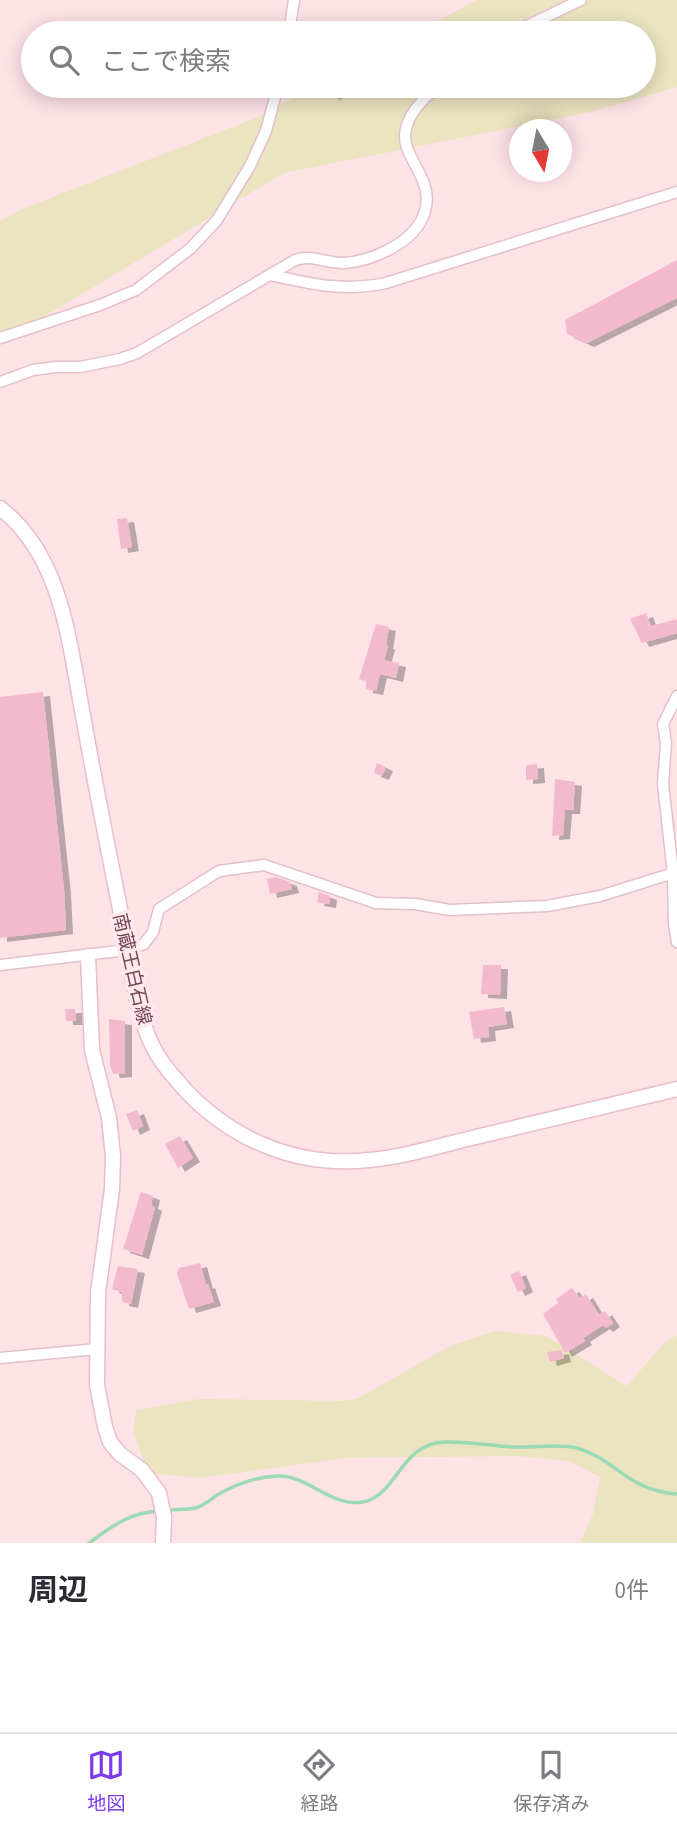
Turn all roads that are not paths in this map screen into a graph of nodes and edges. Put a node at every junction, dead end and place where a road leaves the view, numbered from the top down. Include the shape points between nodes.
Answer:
1 (294, 0) edge
2 (581, 0) edge
3 (291, 21) edge
4 (537, 21) edge
5 (275, 98) edge
6 (427, 98) edge
7 (677, 192) edge
8 (271, 275) junction
9 (0, 338) edge
10 (0, 382) edge
11 (0, 508) edge
12 (677, 696) edge
13 (675, 873) edge
14 (677, 942) edge
15 (127, 950) junction
16 (88, 956) junction
17 (0, 965) edge
18 (677, 1089) edge
19 (97, 1349) junction
20 (0, 1358) edge
21 (163, 1543) edge

1 - 3 street
2 - 4 street
5 - 9 street via 253,160 217,220 191,248 136,290
6 - 8 street via 406,126 406,146 426,194 422,219 411,234 361,260 344,263 310,257 295,260
7 - 8 street via 362,288
8 - 10 street via 137,353 106,363 33,370
11 - 15 main road, 南蔵王白石線 via 40,554 62,612
12 - 13 street via 663,724 663,784
13 - 14 street
13 - 15 street via 600,896 547,906 450,910 376,903 264,865 219,871 159,909 153,932 144,944
15 - 16 street
15 - 18 main road, 南蔵王白石線 via 144,1022 167,1069 222,1124 285,1154 327,1161 370,1160
16 - 17 street
16 - 19 main road via 92,1050 113,1156 99,1280
19 - 20 street
19 - 21 main road via 97,1385 107,1434 114,1448 142,1470 159,1493

